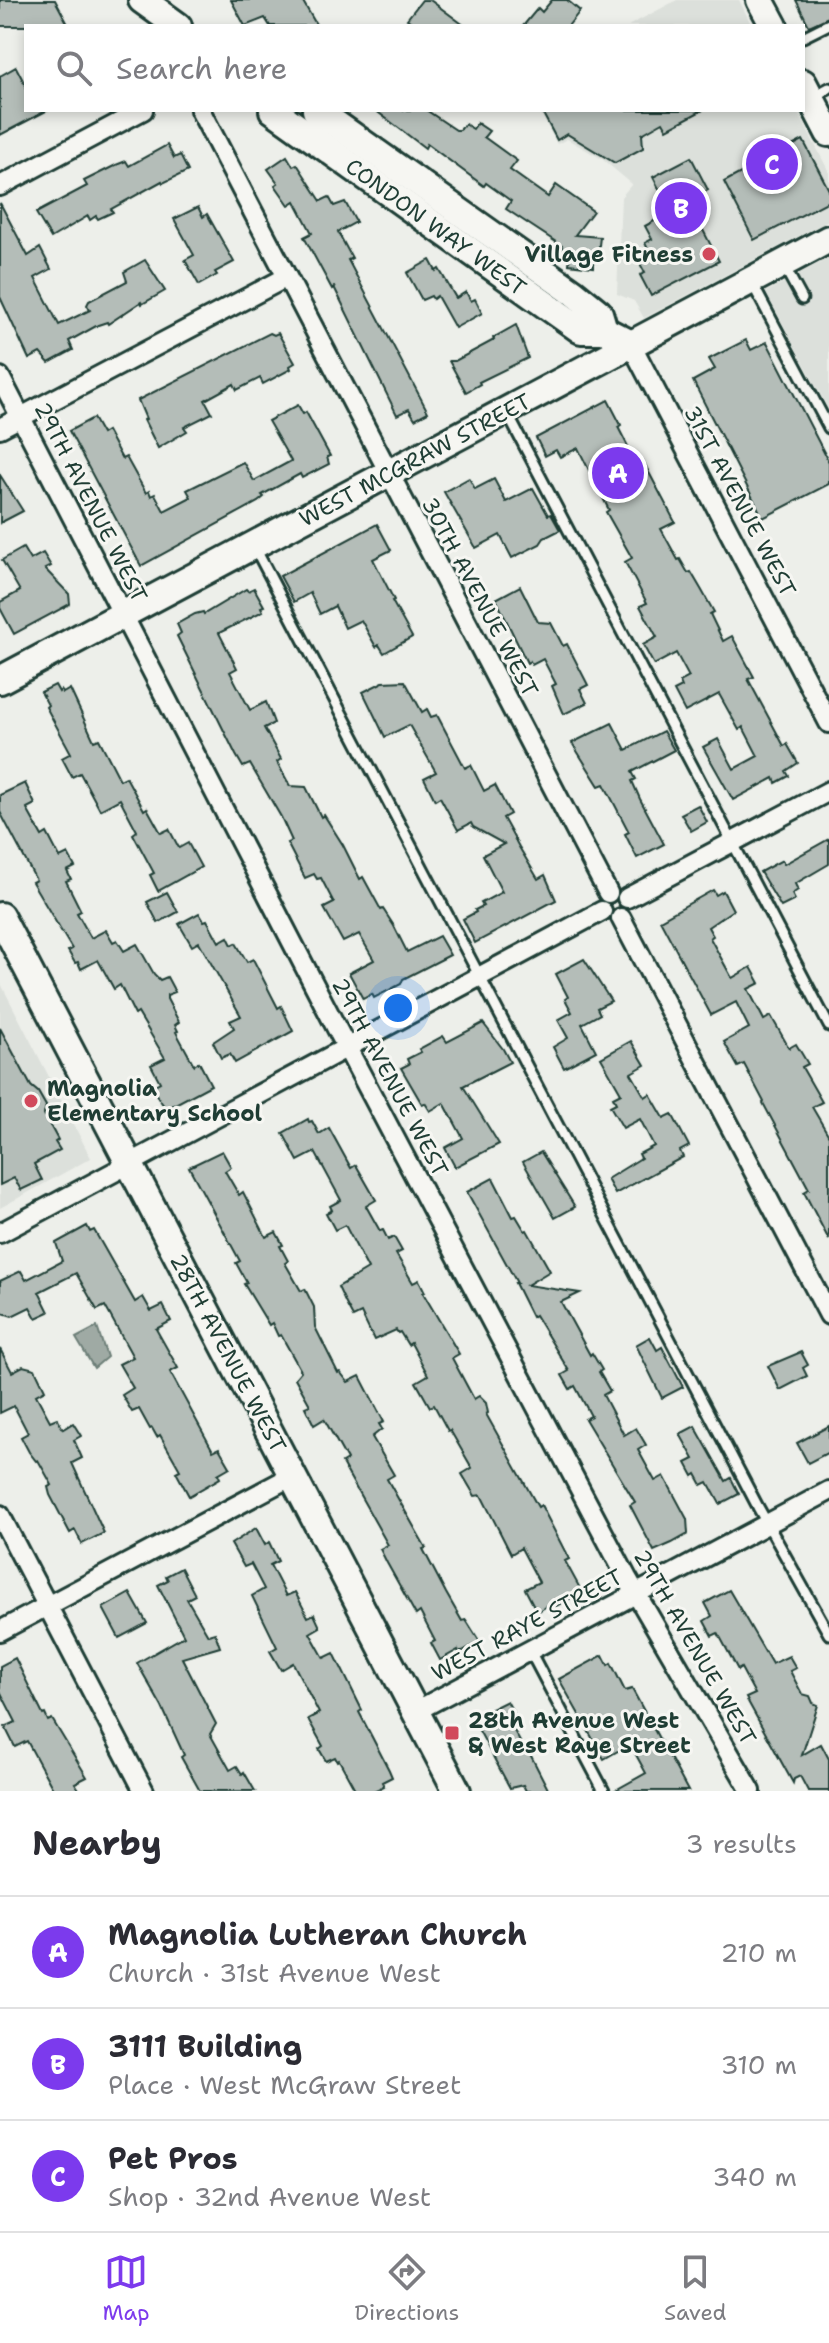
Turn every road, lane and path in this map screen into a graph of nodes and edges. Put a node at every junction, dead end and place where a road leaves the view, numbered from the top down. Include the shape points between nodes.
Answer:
1 (142, 0) edge
2 (760, 0) edge
3 (175, 24) edge
4 (773, 24) edge
5 (829, 24) edge
6 (805, 36) edge
7 (814, 89) edge
8 (139, 112) edge
9 (201, 112) edge
10 (276, 112) edge
11 (319, 112) edge
12 (829, 133) edge
13 (0, 186) edge
14 (829, 239) edge
15 (782, 263) junction
16 (285, 278) junction
17 (751, 279) junction
18 (802, 299) dead end
19 (604, 330) junction
20 (631, 344) junction
21 (0, 377) edge
22 (506, 410) junction
23 (20, 416) junction
24 (0, 428) edge
25 (829, 428) edge
26 (389, 474) junction
27 (254, 546) junction
28 (123, 615) junction
29 (0, 680) edge
30 (829, 723) edge
31 (829, 791) edge
32 (732, 842) junction
33 (608, 893) junction
34 (627, 898) junction
35 (602, 911) junction
36 (0, 916) edge
37 (621, 918) junction
38 (480, 976) junction
39 (829, 1026) edge
40 (347, 1047) junction
41 (128, 1163) junction
42 (0, 1233) edge
43 (829, 1315) edge
44 (292, 1476) junction
45 (829, 1491) edge
46 (0, 1515) edge
47 (767, 1524) junction
48 (636, 1594) junction
49 (47, 1606) junction
50 (0, 1631) edge
51 (829, 1634) edge
52 (530, 1651) junction
53 (416, 1711) junction
54 (448, 1788) edge
55 (144, 1791) edge
56 (604, 1791) edge
57 (751, 1791) edge

1 - 3 street
2 - 4 street
5 - 6 lane
7 - 12 street
8 - 13 street
9 - 16 street, 30TH AVENUE WEST
10 - 19 street, CONDON WAY WEST via 581,330
11 - 19 street, CONDON WAY WEST via 573,292 599,313
14 - 15 street, WEST MCGRAW STREET
15 - 17 street, WEST MCGRAW STREET
15 - 18 lane
16 - 23 street
16 - 26 street, 30TH AVENUE WEST
17 - 20 street, WEST MCGRAW STREET
17 - 25 lane
19 - 20 street, CONDON WAY WEST
20 - 22 street, WEST MCGRAW STREET
20 - 30 street, 31ST AVENUE WEST
21 - 23 street, 29TH AVENUE WEST
22 - 26 street, WEST MCGRAW STREET
22 - 32 lane
23 - 24 street
23 - 28 street, 29TH AVENUE WEST
26 - 27 street, WEST MCGRAW STREET
26 - 33 street, 30TH AVENUE WEST
27 - 28 street, WEST MCGRAW STREET
27 - 38 lane
28 - 29 street, WEST MCGRAW STREET
28 - 40 street, 29TH AVENUE WEST
31 - 32 street
32 - 34 street
32 - 39 lane
33 - 34 street
33 - 35 street
34 - 37 street via 628,909
35 - 37 street
35 - 38 street
36 - 41 street, 28TH AVENUE WEST
37 - 43 street
38 - 40 street
38 - 47 lane
40 - 41 street
40 - 48 street, 29TH AVENUE WEST
41 - 42 street
41 - 44 street, 28TH AVENUE WEST
44 - 49 street
44 - 53 street, 28TH AVENUE WEST
45 - 47 street, WEST RAYE STREET
46 - 49 street
47 - 48 street, WEST RAYE STREET
47 - 51 lane
48 - 52 street, WEST RAYE STREET
48 - 57 street, 29TH AVENUE WEST
49 - 50 street
49 - 55 street
52 - 53 street, WEST RAYE STREET
52 - 56 lane
53 - 54 street, 28TH AVENUE WEST

